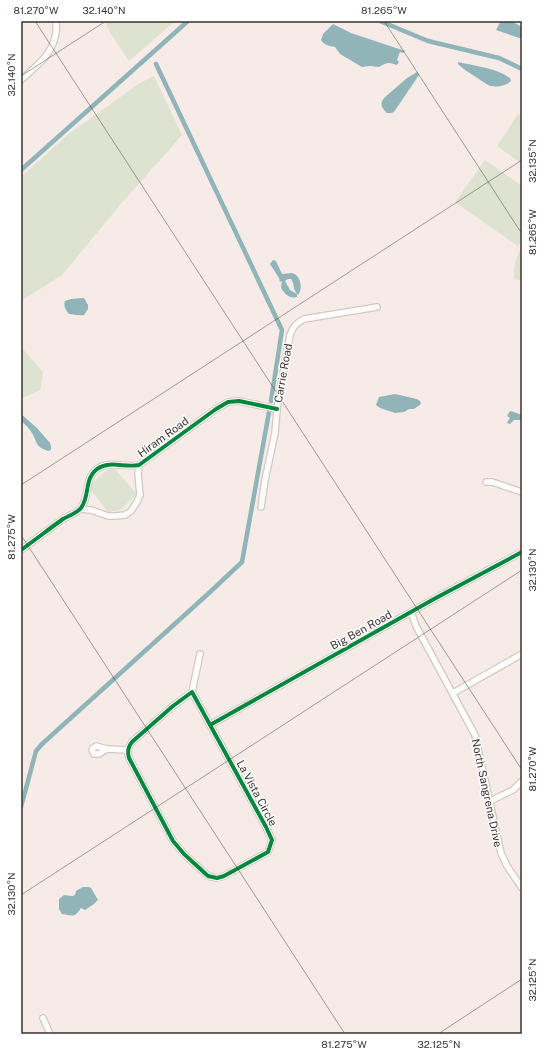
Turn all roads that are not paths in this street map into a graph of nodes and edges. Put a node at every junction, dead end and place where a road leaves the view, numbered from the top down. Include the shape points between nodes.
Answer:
1 (56, 21) edge
2 (21, 80) edge
3 (377, 307) dead end
4 (277, 409) junction
5 (139, 465) junction
6 (486, 482) dead end
7 (522, 492) edge
8 (260, 508) dead end
9 (80, 509) junction
10 (21, 550) edge
11 (522, 552) edge
12 (412, 612) junction
13 (200, 654) dead end
14 (522, 654) edge
15 (192, 692) junction
16 (453, 693) junction
17 (210, 725) junction
18 (107, 749) dead end
19 (128, 750) junction
20 (522, 781) edge
21 (490, 801) junction
22 (522, 888) edge
23 (43, 1018) dead end
24 (50, 1034) edge

1 - 2 street via 56,37 50,49
3 - 4 street, Carrie Road via 304,319 292,328
4 - 5 street, Hiram Road via 239,401 228,402
4 - 8 street, Carrie Road via 275,433
5 - 9 street, Hiram Road via 109,464 97,470 89,480
5 - 9 street, Hiram Road via 140,495 125,515 108,516
6 - 7 street
9 - 10 street
11 - 12 street, Big Ben Road
12 - 16 street, North Sangrena Drive via 416,626
12 - 17 street, Big Ben Road
13 - 15 street
14 - 16 street
15 - 17 street, La Vista Circle
15 - 19 street via 133,741
16 - 21 street, North Sangrena Drive via 475,735
17 - 19 street, La Vista Circle via 272,840 268,852 224,876 208,876 173,841 129,758
18 - 19 street
20 - 21 street via 513,790
21 - 22 street, North Sangrena Drive via 503,859
23 - 24 street

